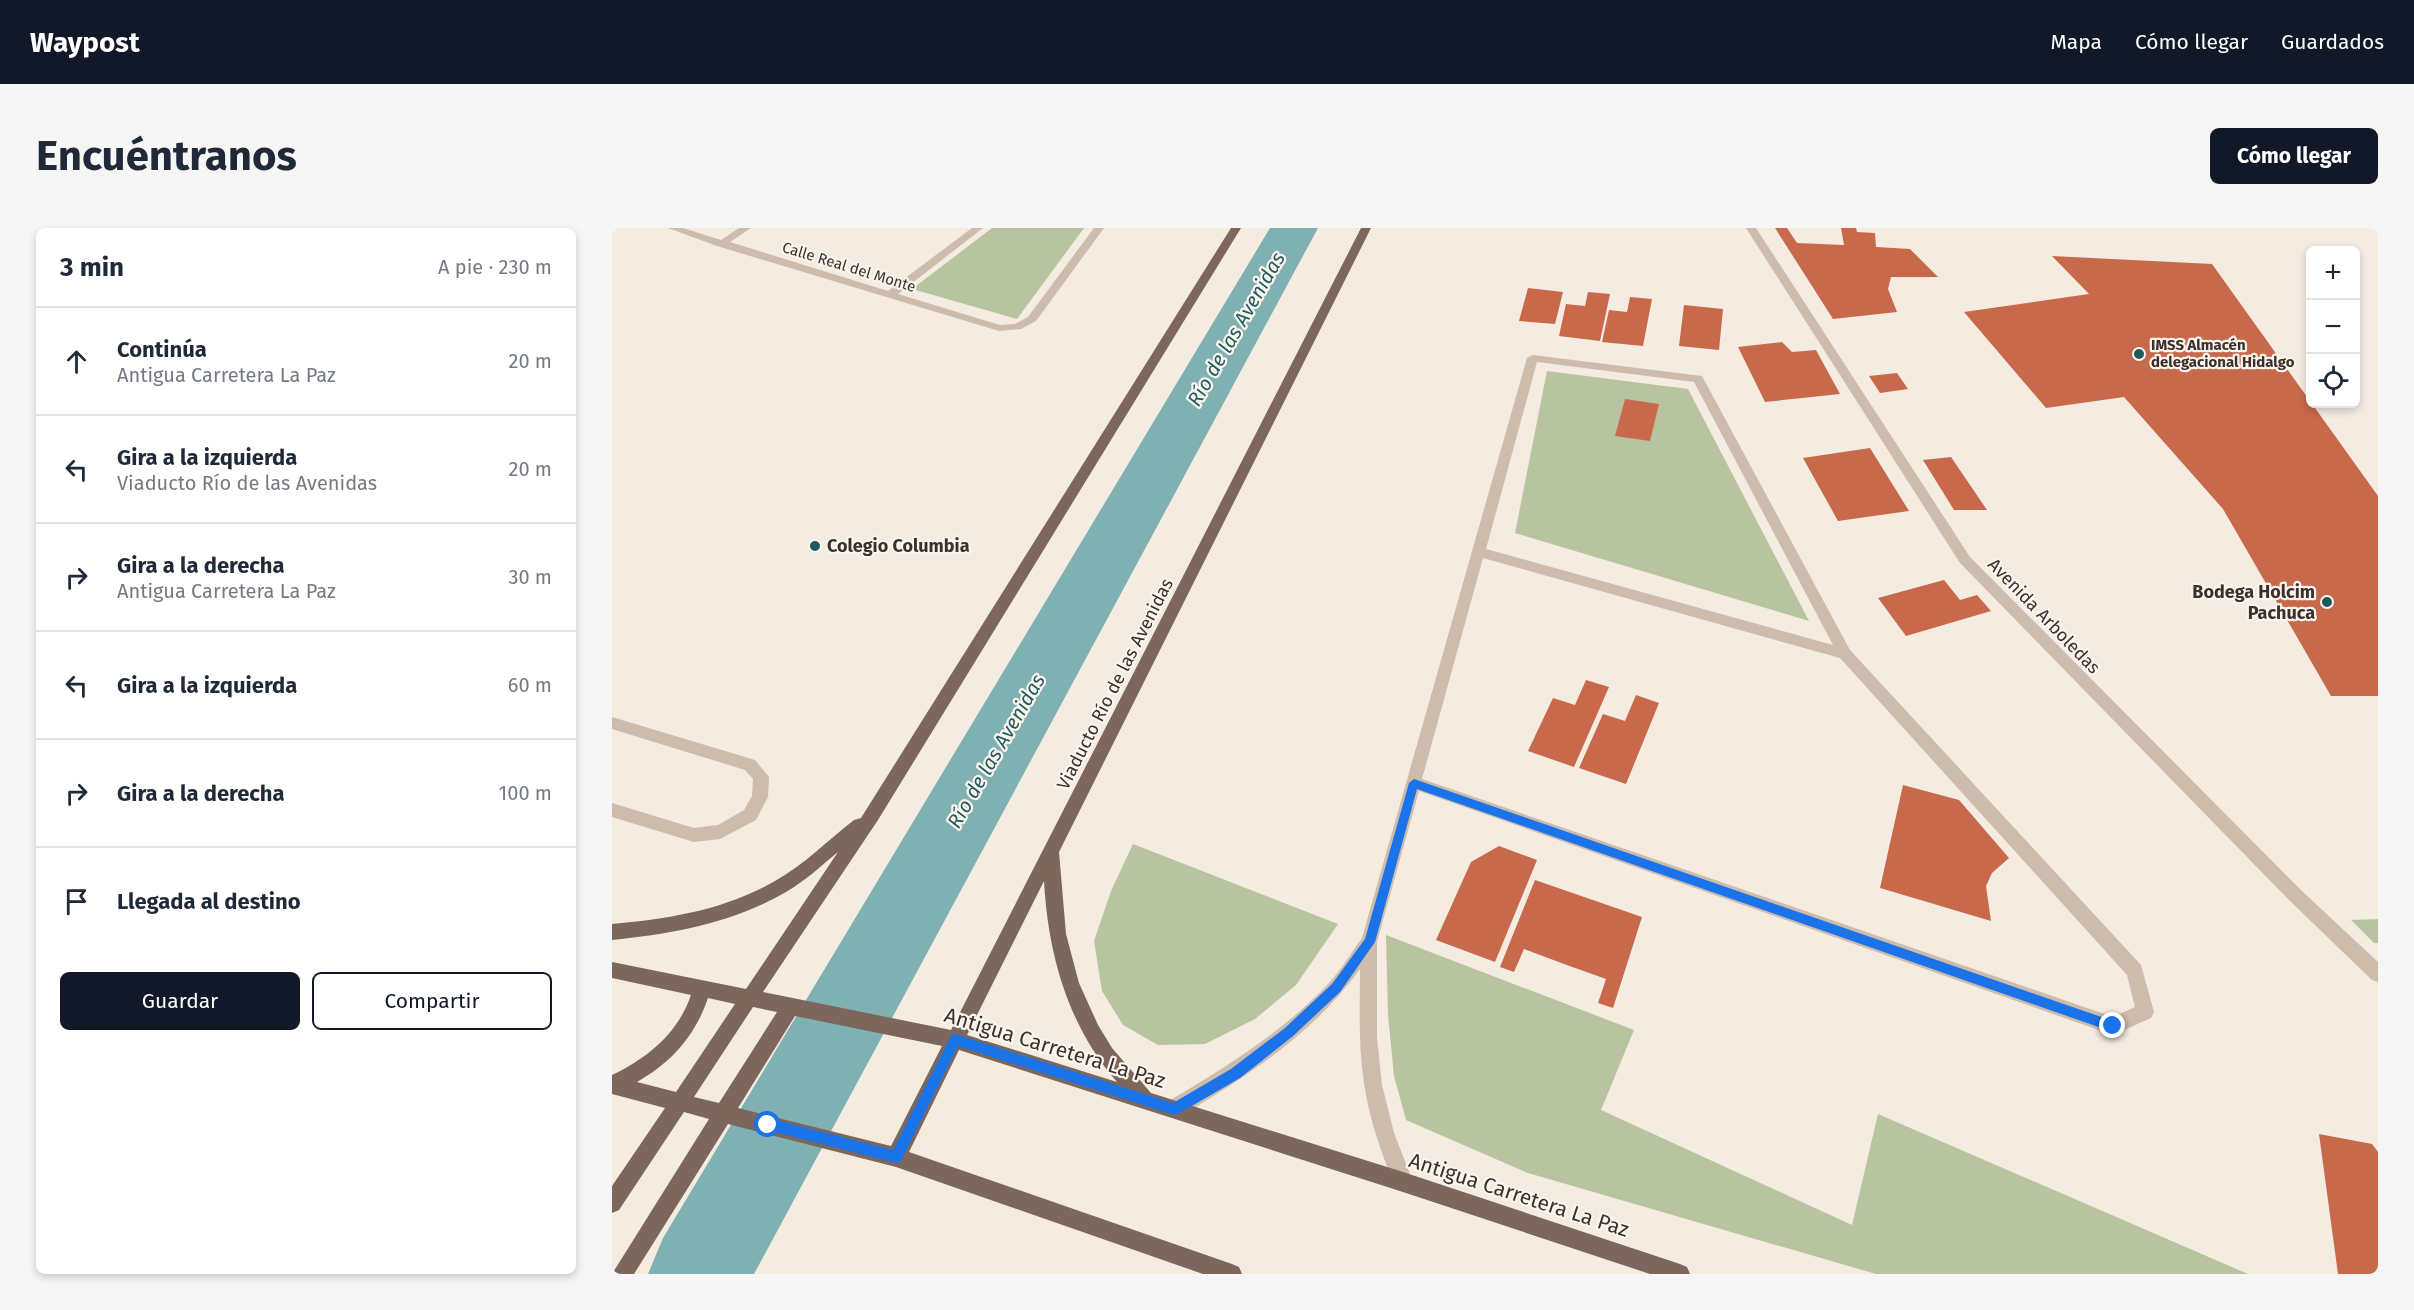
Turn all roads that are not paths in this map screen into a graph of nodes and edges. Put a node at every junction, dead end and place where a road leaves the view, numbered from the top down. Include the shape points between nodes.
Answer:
1 (674, 228) edge
2 (746, 228) edge
3 (978, 228) edge
4 (1099, 228) edge
5 (1236, 228) edge
6 (1366, 228) edge
7 (1751, 228) edge
8 (721, 244) junction
9 (889, 295) junction
10 (1479, 552) junction
11 (1845, 654) junction
12 (612, 723) edge
13 (1414, 783) junction
14 (612, 810) edge
15 (872, 816) junction
16 (1052, 850) junction
17 (612, 932) edge
18 (1369, 942) junction
19 (612, 970) edge
20 (2378, 974) edge
21 (702, 989) junction
22 (750, 998) junction
23 (791, 1006) junction
24 (948, 1038) junction
25 (612, 1085) edge
26 (1144, 1100) junction
27 (679, 1103) junction
28 (1174, 1109) junction
29 (724, 1115) junction
30 (888, 1155) junction
31 (1403, 1182) junction
32 (612, 1203) edge
33 (622, 1274) edge
34 (1232, 1274) edge
35 (1680, 1274) edge

1 - 8 street, Calle Real del Monte
2 - 8 street
3 - 9 street
4 - 9 street, Calle Real del Monte via 1032,319 1017,327 999,328
5 - 15 main road
6 - 16 main road, Viaducto Río de las Avenidas
7 - 20 street, Avenida Arboledas via 1965,560 2287,888
8 - 9 street, Calle Real del Monte
10 - 11 street
10 - 11 street via 1533,358 1698,379
10 - 13 street
11 - 13 street via 2135,971 2145,1012 2113,1026
12 - 14 street via 750,765 761,777 760,797 750,816 720,832 694,835
13 - 18 street
15 - 17 main road via 781,886 714,916
15 - 22 main road
16 - 24 main road, Viaducto Río de las Avenidas
16 - 26 main road via 1053,912 1060,953 1078,1005 1106,1054
18 - 28 street via 1336,988 1289,1032 1235,1073
18 - 31 street via 1368,1037 1373,1084
19 - 21 main road, Antigua Carretera La Paz
21 - 22 main road, Antigua Carretera La Paz
21 - 25 main road via 696,1011 663,1055
22 - 23 main road, Antigua Carretera La Paz
22 - 27 main road
23 - 24 main road, Antigua Carretera La Paz
23 - 29 main road
24 - 26 main road, Antigua Carretera La Paz
24 - 30 main road, Viaducto Río de las Avenidas
25 - 27 main road
26 - 28 main road, Antigua Carretera La Paz
27 - 29 main road
27 - 32 main road
28 - 31 main road, Antigua Carretera La Paz
29 - 30 main road
29 - 33 main road
30 - 34 main road
31 - 35 main road, Antigua Carretera La Paz

